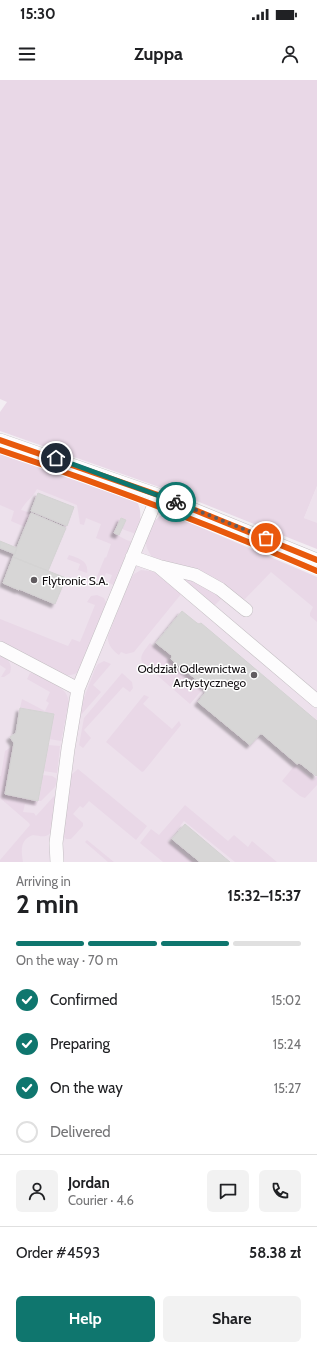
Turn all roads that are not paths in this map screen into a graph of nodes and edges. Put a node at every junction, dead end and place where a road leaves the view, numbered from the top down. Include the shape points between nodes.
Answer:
1 (0, 440) edge
2 (158, 494) junction
3 (132, 557) junction
4 (317, 560) edge
5 (158, 566) junction
6 (246, 610) dead end
7 (0, 648) edge
8 (78, 690) junction
9 (317, 701) edge
10 (56, 862) edge

1 - 2 street
2 - 3 street
2 - 4 street
3 - 5 street
3 - 8 street
5 - 6 street via 195,575 220,589
5 - 9 street
7 - 8 street
8 - 10 street via 68,749 56,843

